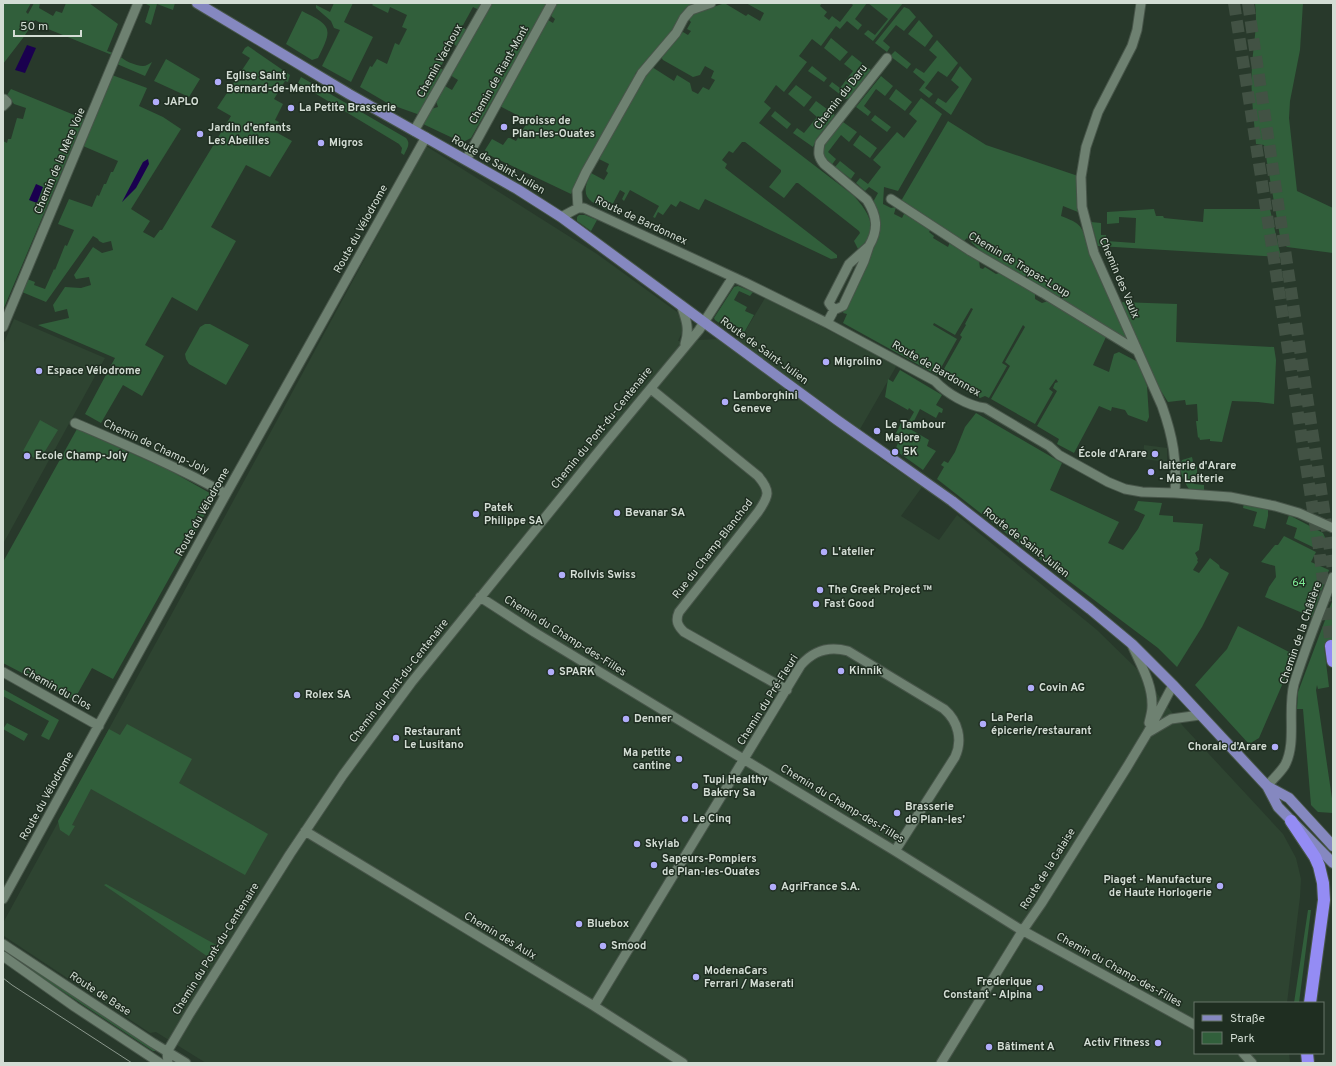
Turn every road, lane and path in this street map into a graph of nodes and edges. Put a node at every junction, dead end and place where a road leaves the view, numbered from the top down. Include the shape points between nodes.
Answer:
1 (138, 3) edge
2 (197, 3) edge
3 (487, 3) edge
4 (552, 3) edge
5 (712, 3) edge
6 (1142, 3) edge
7 (887, 58) dead end
8 (414, 131) junction
9 (426, 137) junction
10 (466, 160) junction
11 (891, 199) dead end
12 (578, 208) junction
13 (560, 216) junction
14 (869, 246) junction
15 (733, 277) junction
16 (680, 305) junction
17 (832, 306) junction
18 (4, 321) edge
19 (704, 322) junction
20 (827, 323) junction
21 (683, 349) junction
22 (1136, 350) junction
23 (651, 389) junction
24 (75, 423) dead end
25 (1175, 493) junction
26 (226, 494) junction
27 (1333, 528) edge
28 (1333, 577) edge
29 (480, 597) junction
30 (1132, 644) junction
31 (1331, 646) dead end
32 (1333, 661) edge
33 (3, 672) edge
34 (1173, 685) junction
35 (787, 690) junction
36 (1200, 715) junction
37 (99, 726) junction
38 (1148, 732) junction
39 (745, 759) junction
40 (1266, 786) junction
41 (1291, 821) junction
42 (304, 831) junction
43 (1333, 846) edge
44 (896, 851) junction
45 (1333, 863) edge
46 (1333, 898) edge
47 (3, 899) edge
48 (1023, 930) junction
49 (1319, 931) junction
50 (3, 944) edge
51 (3, 956) edge
52 (1310, 1002) edge
53 (594, 1006) junction
54 (1194, 1024) edge
55 (167, 1052) junction
56 (1244, 1054) edge
57 (157, 1061) edge
58 (180, 1062) edge
59 (168, 1063) edge
60 (683, 1063) edge
61 (941, 1063) edge
62 (1252, 1063) edge

1 - 18 street, Chemin de la Mère Voie
2 - 8 main road, Route de Saint-Julien
3 - 8 street, Chemin Vachoux
4 - 10 street, Chemin de Riant-Mont
5 - 12 street via 691,10 676,33 642,73 586,172 577,191
6 - 22 street, Chemin des Vaulx via 1132,46 1104,97 1092,128 1082,168 1081,192 1084,218 1094,253
7 - 14 street, Chemin du Daru via 820,143 818,152 824,164 871,206 876,224 875,236
8 - 9 main road, Route de Saint-Julien
9 - 10 main road, Route de Saint-Julien
9 - 26 street, Route du Vélodrome
10 - 13 main road, Route de Saint-Julien
11 - 22 street, Chemin de Trapas-Loup via 969,250
12 - 13 street, Route de Bardonnex
12 - 15 street, Route de Bardonnex via 591,211
13 - 16 main road, Route de Saint-Julien
14 - 17 street, Chemin du Daru via 849,264
14 - 17 street, Chemin du Daru via 843,306
15 - 19 street
15 - 20 street, Route de Bardonnex
16 - 19 main road, Route de Saint-Julien
16 - 21 street, Chemin du Pont-du-Centenaire via 688,325
17 - 20 street, Chemin du Daru
19 - 21 street, Chemin du Pont-du-Centenaire
19 - 30 main road, Route de Saint-Julien via 969,513
20 - 25 street, Route de Bardonnex via 935,380 942,389 975,407 985,408 1049,446 1059,455 1108,482 1142,492
21 - 23 street, Chemin du Pont-du-Centenaire
22 - 25 street, Chemin des Vaulx via 1162,406 1170,430 1175,457
23 - 29 street, Chemin du Pont-du-Centenaire
23 - 35 street, Rue du Champ-Blanchod via 758,476 767,493 758,512 679,612 677,623 684,632
24 - 26 street, Chemin de Champ-Joly via 201,480
25 - 27 street, Route de Bardonnex via 1230,497 1275,506
26 - 37 street, Route du Vélodrome
28 - 40 street, Chemin de la Châtière via 1293,688 1290,710 1291,745 1287,759 1280,772
29 - 39 street, Chemin du Champ-des-Filles
29 - 42 street, Chemin du Pont-du-Centenaire via 411,683
30 - 34 main road, Route de Saint-Julien
30 - 38 street via 1151,692 1152,707
31 - 32 highway
33 - 37 street, Chemin du Clos
34 - 36 main road, Route de Saint-Julien
34 - 38 street, Route de la Galaise
35 - 39 street, Chemin du Pré-Fleuri
35 - 44 street, Chemin du Pré-Fleuri via 801,665 810,657 826,649 842,649 944,709 953,718 959,737 957,752
36 - 38 street via 1171,719
36 - 40 main road, Route de Saint-Julien
37 - 47 street, Route du Vélodrome
38 - 48 street, Route de la Galaise via 1050,891
39 - 44 street, Chemin du Champ-des-Filles
39 - 53 street, Chemin du Pré-Fleuri
40 - 41 main road, Route de Saint-Julien via 1278,807
40 - 43 main road, Route de Saint-Julien via 1289,798
41 - 45 main road, Route de Saint-Julien
41 - 49 highway via 1315,857 1322,875 1324,900
42 - 53 street, Chemin des Aulx
42 - 55 street, Chemin du Pont-du-Centenaire
44 - 48 street, Chemin du Champ-des-Filles
46 - 49 highway
48 - 54 street, Chemin du Champ-des-Filles
48 - 61 street, Route de la Galaise
49 - 52 highway
50 - 55 street, Route de Base
51 - 57 street
53 - 60 street, Chemin des Aulx
55 - 57 street
55 - 58 street, Route de Base
55 - 59 street
56 - 62 street

